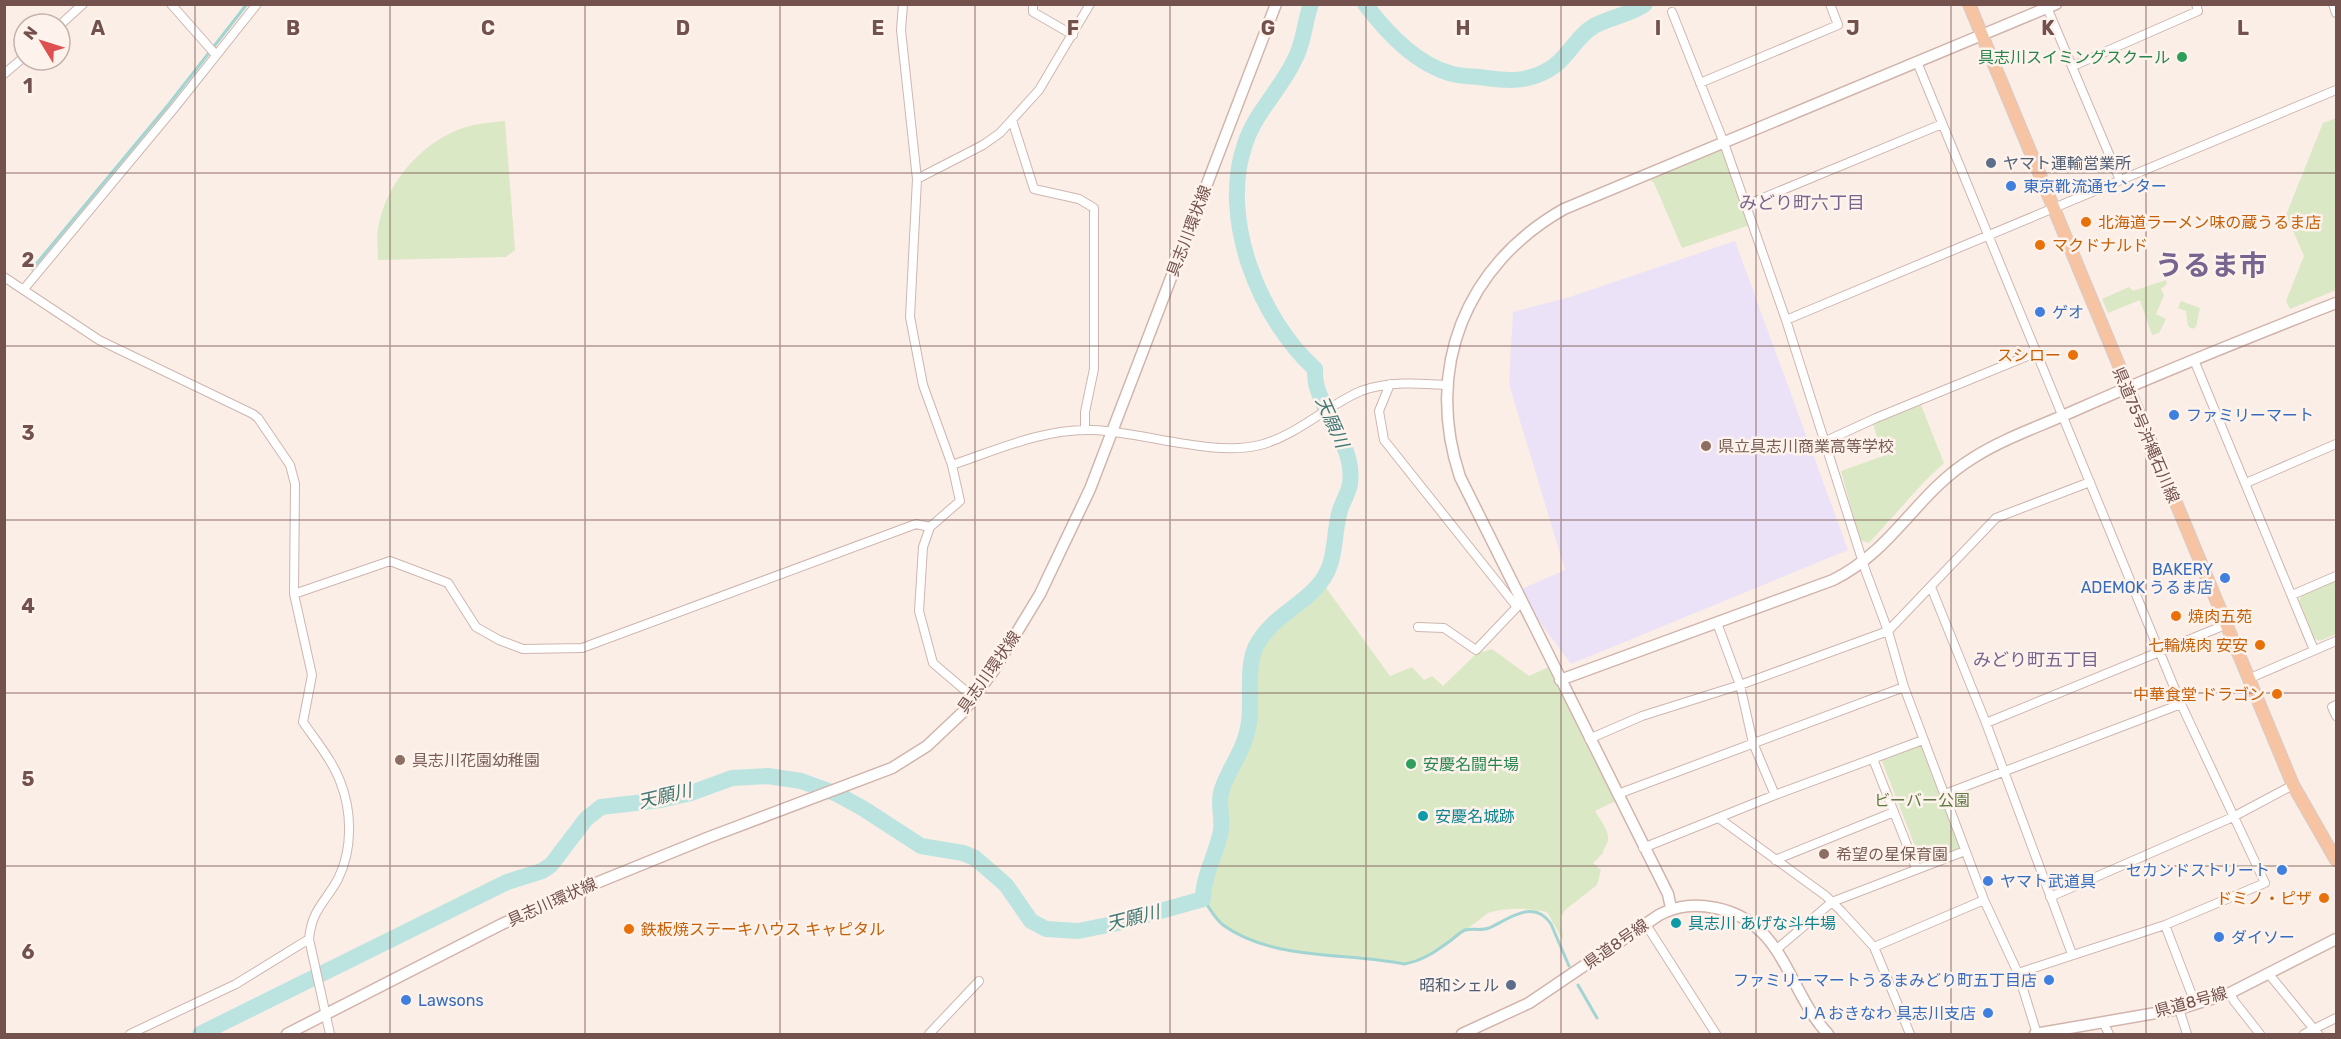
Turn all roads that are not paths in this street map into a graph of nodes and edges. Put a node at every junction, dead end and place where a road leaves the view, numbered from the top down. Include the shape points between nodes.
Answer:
1 (171, 4) edge
2 (257, 4) edge
3 (903, 4) edge
4 (1033, 4) edge
5 (1090, 4) edge
6 (1276, 4) edge
7 (1830, 4) edge
8 (1969, 4) edge
9 (2196, 4) edge
10 (2333, 4) edge
11 (2050, 6) edge
12 (1672, 12) dead end
13 (2337, 13) edge
14 (1072, 35) junction
15 (1982, 36) junction
16 (216, 55) junction
17 (1917, 62) junction
18 (2073, 66) junction
19 (1700, 83) junction
20 (2337, 90) edge
21 (1012, 120) junction
22 (1942, 124) junction
23 (1724, 143) junction
24 (917, 178) junction
25 (2120, 180) junction
26 (1746, 205) junction
27 (2053, 210) junction
28 (1990, 237) junction
29 (4, 277) edge
30 (24, 289) junction
31 (2337, 303) edge
32 (1786, 320) junction
33 (2036, 353) junction
34 (2194, 360) junction
35 (1390, 384) junction
36 (1446, 385) junction
37 (2126, 388) junction
38 (2063, 416) junction
39 (1085, 430) junction
40 (1113, 432) junction
41 (1826, 441) junction
42 (2337, 444) edge
43 (952, 465) junction
44 (2090, 482) junction
45 (2246, 483) junction
46 (930, 527) junction
47 (1863, 562) junction
48 (2337, 576) edge
49 (1931, 587) junction
50 (294, 594) junction
51 (2292, 595) junction
52 (1520, 605) junction
53 (1717, 623) junction
54 (2225, 625) junction
55 (1418, 627) dead end
56 (1888, 631) junction
57 (2337, 641) edge
58 (2314, 650) junction
59 (2159, 653) junction
60 (2248, 679) junction
61 (1560, 680) junction
62 (1740, 685) junction
63 (1904, 687) junction
64 (975, 698) junction
65 (2181, 704) junction
66 (2337, 705) edge
67 (2337, 716) edge
68 (1986, 723) junction
69 (1589, 739) junction
70 (1923, 740) junction
71 (1753, 743) junction
72 (1873, 759) junction
73 (2004, 771) junction
74 (2293, 785) junction
75 (1618, 794) junction
76 (1945, 794) junction
77 (1775, 795) junction
78 (1894, 812) junction
79 (2233, 816) junction
80 (1720, 819) junction
81 (1643, 848) junction
82 (1965, 851) junction
83 (1775, 860) junction
84 (2337, 860) edge
85 (1916, 868) junction
86 (2050, 897) junction
87 (1984, 900) junction
88 (1832, 902) junction
89 (1671, 908) junction
90 (1646, 923) junction
91 (2165, 925) junction
92 (309, 939) junction
93 (2337, 939) edge
94 (1874, 948) junction
95 (1777, 950) junction
96 (2072, 954) junction
97 (2268, 973) junction
98 (2018, 974) junction
99 (979, 981) dead end
100 (2230, 993) junction
101 (2195, 1003) junction
102 (2179, 1009) junction
103 (326, 1014) junction
104 (2337, 1018) edge
105 (2103, 1022) junction
106 (2317, 1032) edge
107 (2036, 1034) edge
108 (130, 1035) edge
109 (287, 1035) edge
110 (330, 1035) edge
111 (929, 1035) edge
112 (1462, 1035) edge
113 (1716, 1035) edge
114 (1828, 1035) edge
115 (1910, 1035) edge
116 (2109, 1035) edge
117 (2187, 1035) edge
118 (2260, 1035) edge
119 (2304, 1035) edge

1 - 16 street
2 - 16 street
3 - 24 street via 901,30
4 - 14 street via 1033,12
5 - 14 street
6 - 40 main road, 具志川環状線
7 - 19 street via 1838,25
8 - 15 main road, 県道75号沖縄石川線
9 - 18 street via 2198,11
10 - 13 street
11 - 15 main road
11 - 18 street
12 - 19 street
14 - 21 street via 1039,90
15 - 17 main road
15 - 27 main road, 県道75号沖縄石川線
16 - 30 street
17 - 22 street
17 - 23 main road
18 - 25 street
19 - 23 street
20 - 25 street
21 - 24 street via 983,145
21 - 39 street via 1034,189 1078,199 1094,208 1094,369
22 - 26 street
22 - 28 street
23 - 26 street
23 - 36 main road via 1564,209 1515,243 1493,267 1471,301 1457,337
24 - 43 street via 910,317 923,385
25 - 27 street
26 - 32 street
27 - 28 street
27 - 37 main road, 県道75号沖縄石川線
28 - 32 street
28 - 33 street
29 - 30 street
30 - 50 street via 99,340 258,418 294,475
31 - 34 main road
32 - 41 street
33 - 38 street
33 - 41 street
34 - 37 main road
34 - 45 street
35 - 36 street
35 - 40 street via 1362,391 1288,434 1260,445 1218,447
35 - 52 street via 1380,411 1384,440
36 - 52 main road via 1451,446 1460,477
37 - 38 main road
37 - 54 main road, 県道75号沖縄石川線
38 - 44 street
38 - 47 main road via 1986,450 1952,472
39 - 40 street
39 - 43 street via 1054,431
40 - 64 main road, 具志川環状線 via 1040,594
41 - 47 street
42 - 45 street
43 - 46 street via 960,501
44 - 49 street via 1996,518
44 - 59 street
45 - 51 street
46 - 50 street via 916,524 582,648 523,649 499,640 476,627 448,583 390,561
46 - 64 street via 923,547 919,611 933,663
47 - 53 main road via 1822,585
47 - 56 street
48 - 51 street
49 - 56 street
49 - 68 street
50 - 92 street via 312,675 303,722 340,780 349,825 343,867 315,913
51 - 58 street
52 - 55 street via 1476,650 1444,628
52 - 61 main road
53 - 61 main road
53 - 62 street
54 - 59 street
54 - 60 main road, 県道75号沖縄石川線
56 - 62 street
56 - 63 street
57 - 58 street
58 - 60 street
59 - 65 street
59 - 68 street
60 - 74 main road, 県道75号沖縄石川線
61 - 69 main road
62 - 69 street via 1642,716
62 - 71 street
63 - 70 street
63 - 71 street
64 - 103 main road, 具志川環状線 via 942,733 901,763 579,890 502,924
65 - 73 street
65 - 79 street
66 - 67 street via 2332,707
68 - 73 street
69 - 75 main road
70 - 72 street
70 - 76 street
71 - 75 street
71 - 77 street
72 - 77 street
72 - 78 street
73 - 76 street
73 - 86 street
74 - 79 street
74 - 84 main road, 県道75号沖縄石川線
75 - 81 main road
76 - 82 street
77 - 80 street
78 - 83 street
78 - 85 street
79 - 86 street
79 - 91 street via 2265,884
80 - 81 street
80 - 83 street
81 - 89 main road via 1668,894
82 - 85 street
82 - 87 street
83 - 88 street
85 - 88 street
86 - 96 street
87 - 94 street
87 - 98 street
88 - 94 street
88 - 95 street
89 - 90 main road, 県道8号線
89 - 95 main road, 県道8号線 via 1702,905 1729,910 1756,925
90 - 112 main road, 県道8号線 via 1529,1003
90 - 113 street
91 - 96 street
91 - 101 street
92 - 103 street
92 - 108 street via 236,984
93 - 97 main road, 県道8号線
94 - 115 street
95 - 114 main road, 県道8号線
96 - 98 street
97 - 100 main road, 県道8号線
97 - 106 street
98 - 107 street
99 - 111 street
100 - 101 main road, 県道8号線
100 - 118 street
101 - 102 main road, 県道8号線
102 - 105 main road, 県道8号線
102 - 117 street
103 - 109 main road, 具志川環状線
103 - 110 street
104 - 106 street
105 - 107 main road, 県道8号線
105 - 116 street
106 - 119 street

